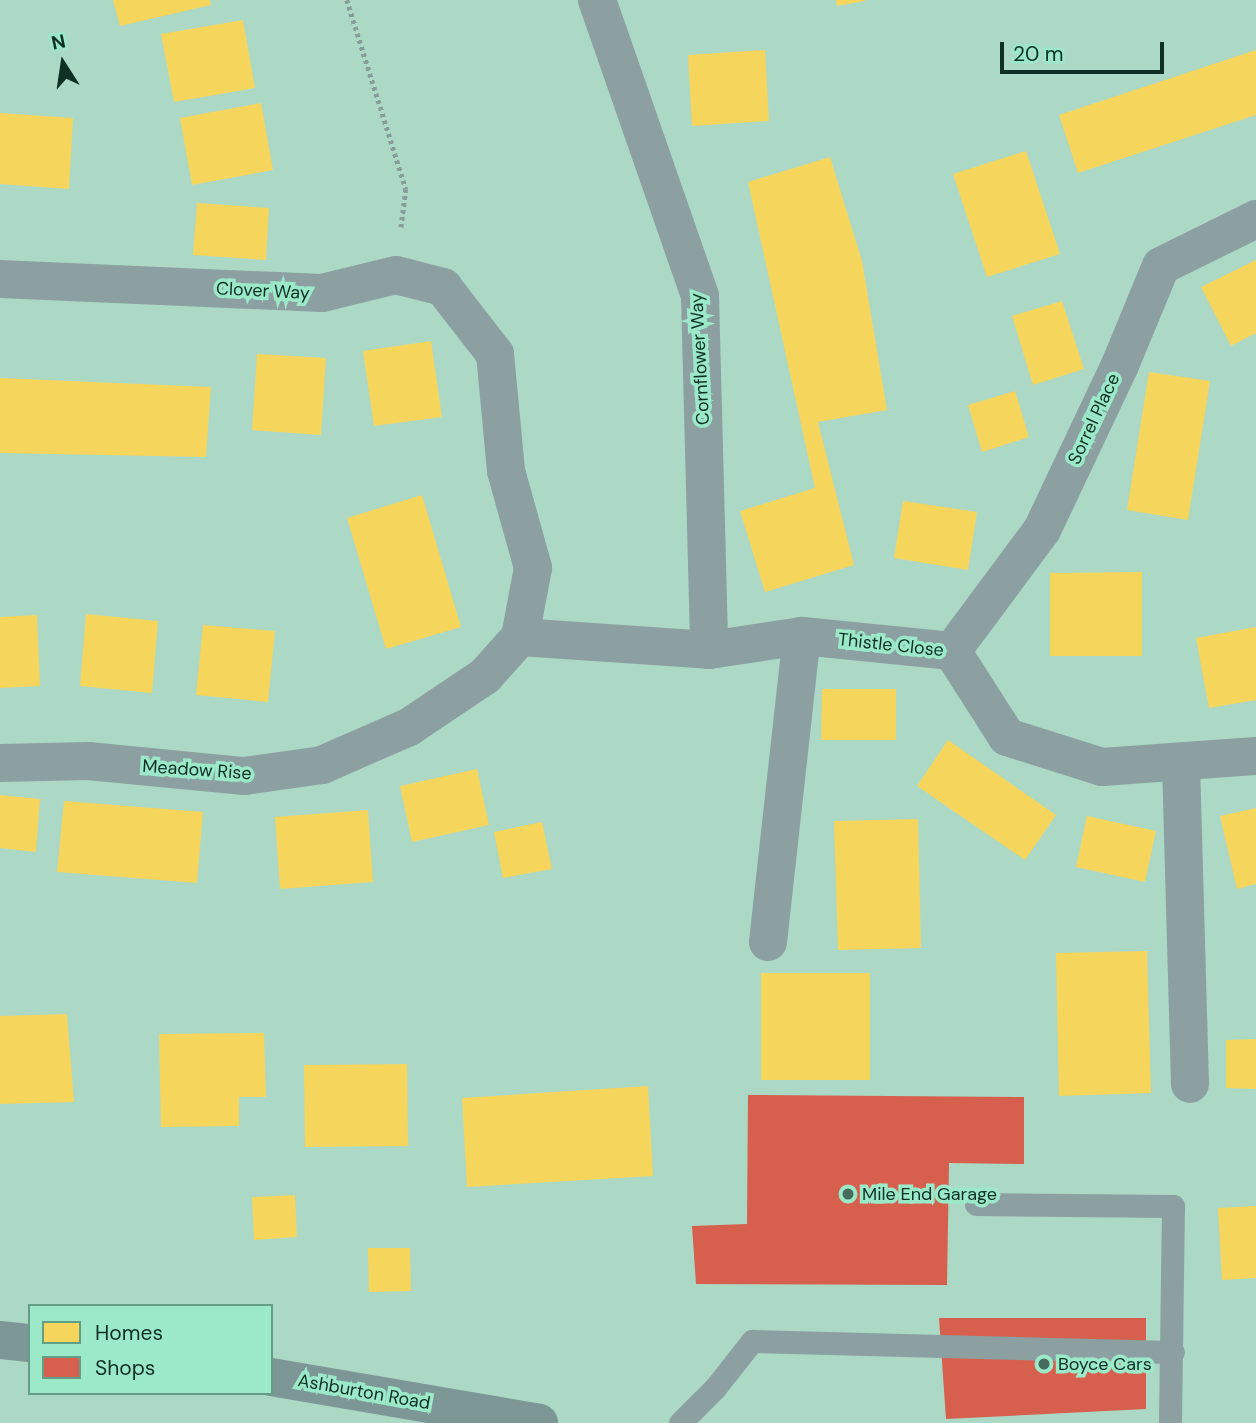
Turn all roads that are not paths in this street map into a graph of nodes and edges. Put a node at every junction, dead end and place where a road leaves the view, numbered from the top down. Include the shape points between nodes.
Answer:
1 (597, 0) edge
2 (1256, 219) edge
3 (0, 279) edge
4 (802, 636) junction
5 (520, 637) junction
6 (709, 650) junction
7 (952, 651) junction
8 (1256, 757) edge
9 (0, 763) edge
10 (1181, 763) junction
11 (768, 942) dead end
12 (1190, 1084) dead end
13 (976, 1204) dead end
14 (0, 1340) edge
15 (28, 1343) edge
16 (1173, 1352) junction
17 (273, 1377) edge
18 (538, 1423) edge
19 (680, 1423) edge
20 (1170, 1423) edge

1 - 6 street, Cornflower Way via 700,296
2 - 7 street, Sorrel Place via 1161,266 1042,530
3 - 5 street, Clover Way via 322,293 396,275 443,287 495,354 506,471 533,568
4 - 6 street, Thistle Close
4 - 7 street, Thistle Close
4 - 11 street
5 - 6 street, Thistle Close
5 - 9 street, Meadow Rise via 485,676 409,727 322,765 244,776 88,761
7 - 10 street, Thistle Close via 1007,737 1102,767
8 - 10 street, Thistle Close
10 - 12 street
13 - 16 lane via 1173,1206
14 - 15 main road
16 - 19 lane via 752,1341
16 - 20 lane
17 - 18 main road, Ashburton Road

